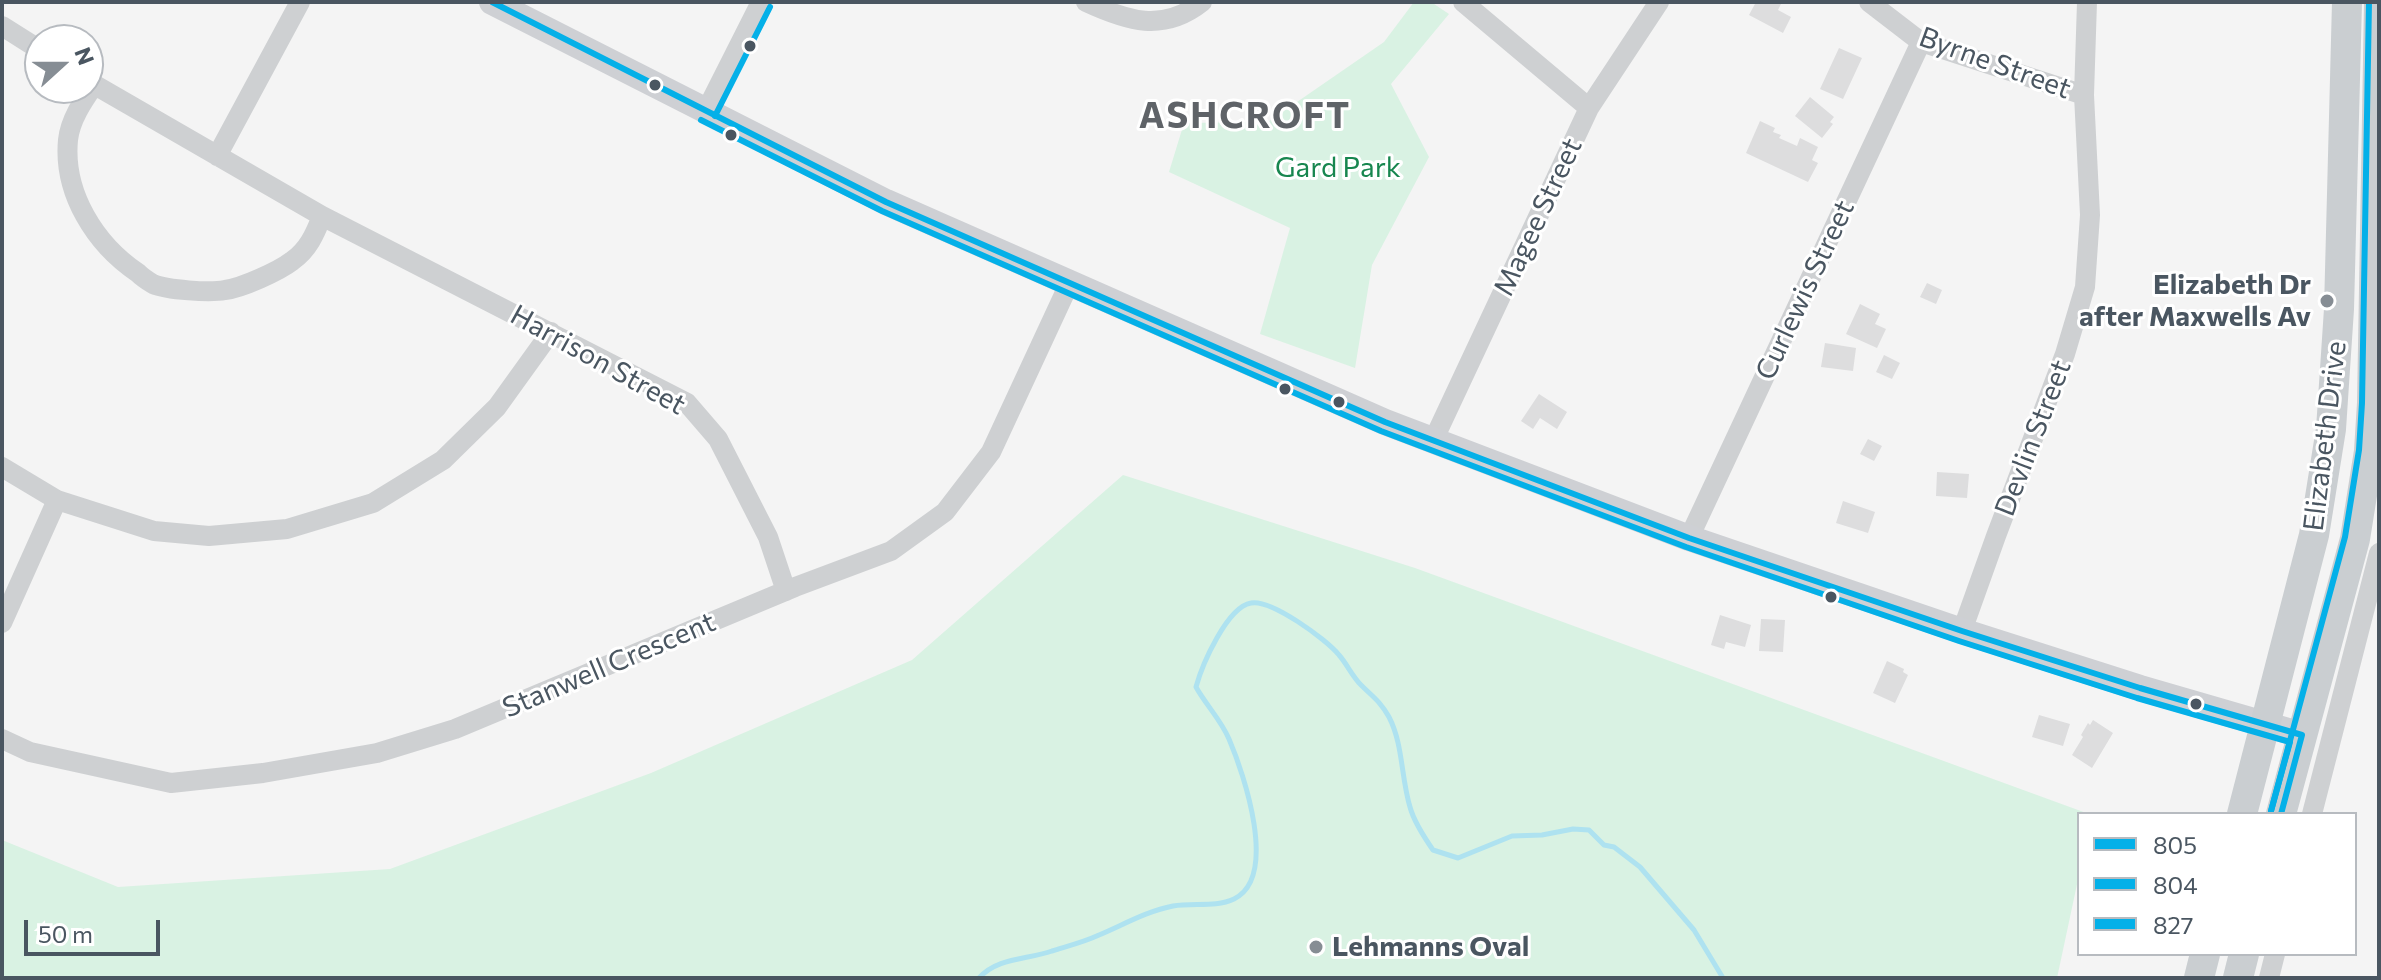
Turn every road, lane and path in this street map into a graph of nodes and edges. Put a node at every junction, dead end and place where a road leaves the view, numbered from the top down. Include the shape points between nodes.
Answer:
1 (300, 2) edge
2 (492, 2) edge
3 (761, 2) edge
4 (1086, 2) edge
5 (1202, 2) edge
6 (1463, 2) edge
7 (1659, 2) edge
8 (1869, 2) edge
9 (2087, 2) edge
10 (2347, 2) edge
11 (2379, 2) edge
12 (2, 26) edge
13 (24, 40) edge
14 (1921, 42) junction
15 (104, 91) edge
16 (2084, 95) junction
17 (80, 104) edge
18 (1589, 108) junction
19 (706, 111) junction
20 (217, 156) junction
21 (322, 216) junction
22 (1069, 284) junction
23 (551, 332) junction
24 (1433, 441) junction
25 (2, 467) edge
26 (57, 500) junction
27 (1689, 538) junction
28 (2379, 553) edge
29 (786, 591) junction
30 (2, 623) edge
31 (1962, 631) junction
32 (2265, 725) junction
33 (2302, 735) junction
34 (2, 739) edge
35 (2243, 812) edge
36 (2282, 812) edge
37 (2313, 812) edge
38 (2204, 956) edge
39 (2244, 956) edge
40 (2274, 956) edge
41 (2199, 978) edge
42 (2238, 978) edge
43 (2269, 978) edge

1 - 20 street
2 - 19 street
3 - 19 street
4 - 5 street via 1121,18 1157,22
6 - 18 street
7 - 18 street, Magee Street
8 - 14 street, Byrne Street
9 - 16 street, Devlin Street
10 - 32 main road, Elizabeth Drive via 2331,429 2314,535
11 - 33 main road, Elizabeth Drive via 2369,451 2355,539
12 - 13 street
14 - 16 street, Byrne Street
14 - 27 street, Curlewis Street
15 - 20 street, Harrison Street
16 - 31 street, Devlin Street via 2090,215 2085,287
17 - 21 street, Harrison Street via 68,138 70,178 82,211 99,238 153,284 225,290 270,274 293,261 313,240
18 - 24 street, Magee Street
19 - 22 street via 886,202
20 - 21 street, Harrison Street
21 - 23 street, Harrison Street
22 - 24 street
22 - 29 street, Stanwell Crescent via 991,452 945,512 891,551
23 - 26 street via 497,407 443,460 373,503 287,529 209,536 154,531
23 - 29 street, Harrison Street via 687,403 718,439 768,537
24 - 27 street
25 - 26 street
26 - 30 street
27 - 31 street
28 - 37 street
29 - 34 street, Stanwell Crescent via 455,729 377,753 171,783 30,752
31 - 32 street
32 - 33 street
32 - 35 main road, Elizabeth Drive
33 - 36 main road, Elizabeth Drive
38 - 41 main road
39 - 42 main road
40 - 43 street

